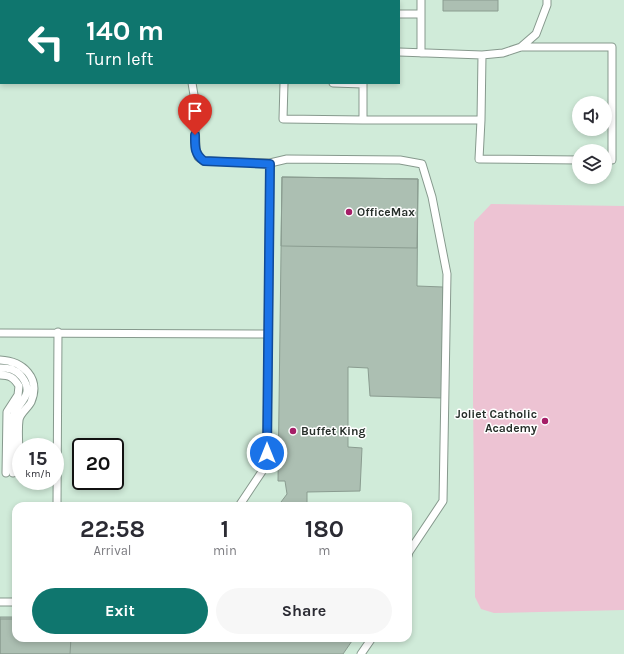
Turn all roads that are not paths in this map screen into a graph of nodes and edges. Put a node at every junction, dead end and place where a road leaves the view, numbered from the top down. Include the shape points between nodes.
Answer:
1 (421, 0) edge
2 (547, 0) edge
3 (400, 14) edge
4 (421, 14) junction
5 (521, 47) junction
6 (400, 52) edge
7 (421, 53) junction
8 (482, 56) junction
9 (192, 84) edge
10 (284, 84) edge
11 (364, 84) edge
12 (363, 120) junction
13 (481, 120) junction
14 (612, 144) edge
15 (572, 160) edge
16 (270, 164) junction
17 (58, 332) junction
18 (0, 333) edge
19 (268, 334) junction
20 (0, 360) edge
21 (0, 368) edge
22 (0, 375) edge
23 (4, 410) edge
24 (13, 438) edge
25 (16, 438) edge
26 (56, 438) edge
27 (12, 473) edge
28 (57, 490) edge
29 (57, 502) edge
30 (242, 502) edge
31 (412, 548) edge
32 (0, 602) edge
33 (12, 602) edge
34 (369, 642) edge
35 (361, 654) edge

1 - 4 lane
2 - 5 lane via 536,34
3 - 4 lane
4 - 7 lane
5 - 8 lane
5 - 14 lane via 612,47
6 - 7 lane
7 - 8 lane
8 - 13 lane
9 - 16 lane via 198,157 204,161
10 - 12 lane via 283,120
11 - 12 lane
12 - 13 lane
13 - 15 lane via 479,159
16 - 19 lane
16 - 31 lane via 287,159 400,160 422,164 432,198 447,274 443,501
17 - 18 lane
17 - 19 lane
17 - 26 lane
19 - 30 lane via 265,467
20 - 25 lane via 22,366 33,384 31,403 19,418
21 - 24 lane via 11,368 26,383 26,394 13,415
22 - 23 lane via 13,378 19,386 18,395
23 - 27 lane
28 - 29 lane
32 - 33 lane
34 - 35 lane

